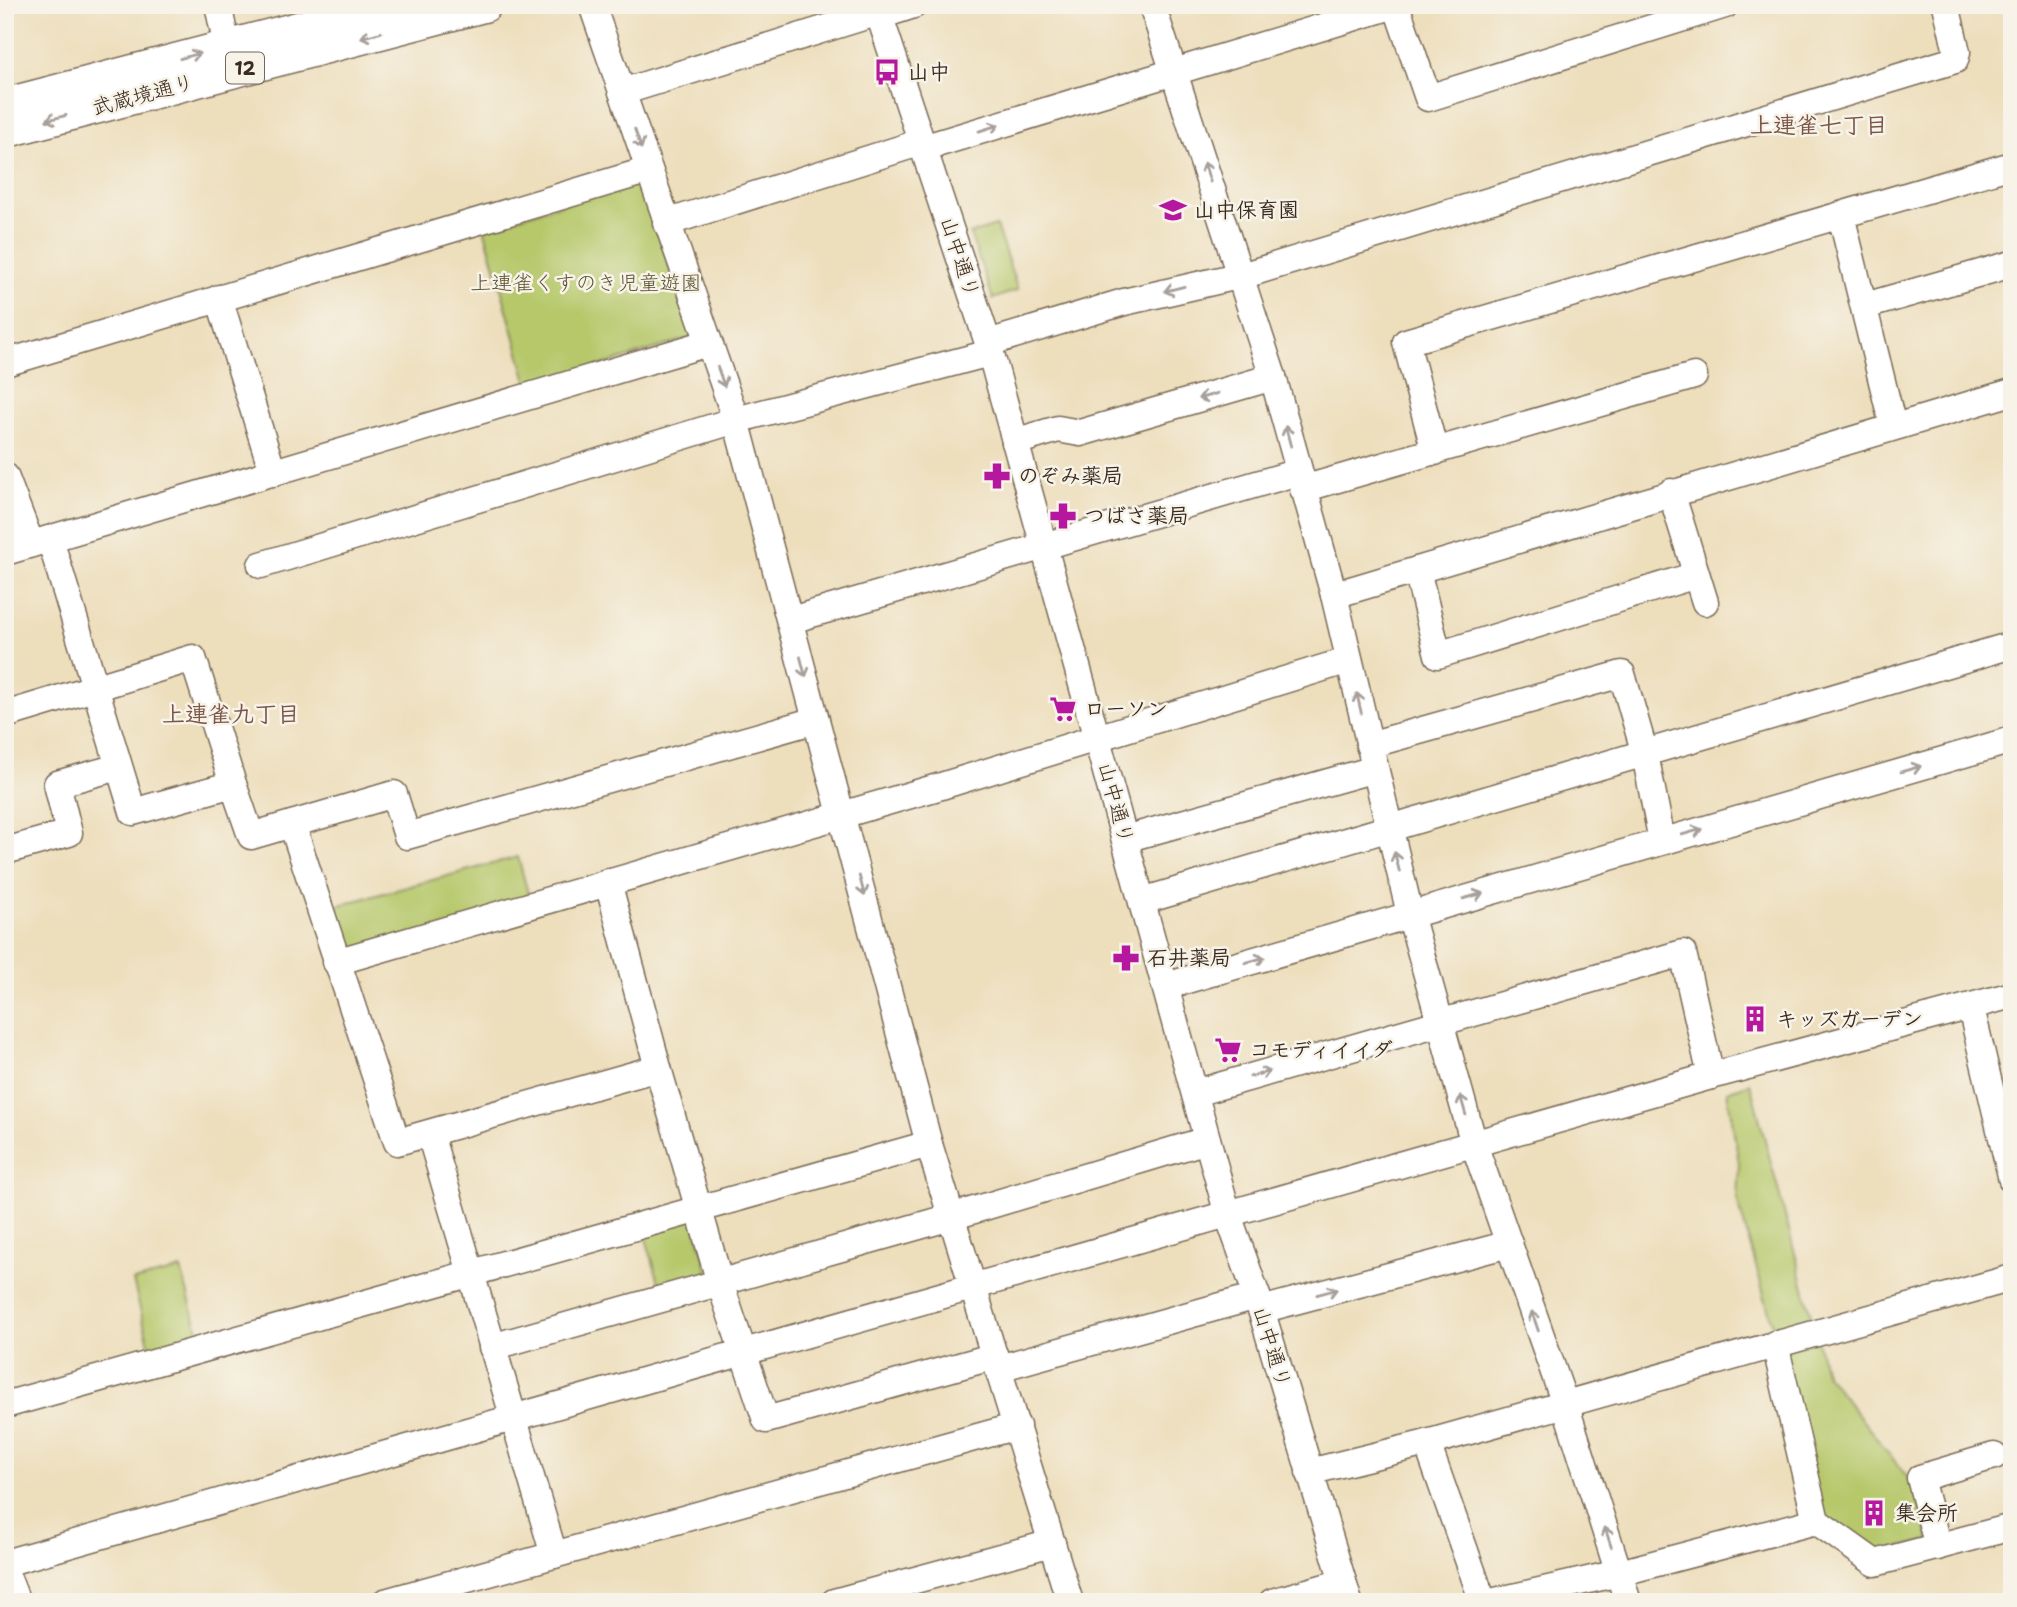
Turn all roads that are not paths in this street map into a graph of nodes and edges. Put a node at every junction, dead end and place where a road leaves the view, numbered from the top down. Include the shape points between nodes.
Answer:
1 (218, 5) edge
2 (387, 5) edge
3 (485, 5) edge
4 (592, 5) edge
5 (914, 5) edge
6 (1152, 5) edge
7 (1396, 5) edge
8 (1725, 5) edge
9 (1946, 5) edge
10 (878, 11) edge
11 (334, 13) edge
12 (230, 59) junction
13 (1174, 73) junction
14 (97, 80) junction
15 (157, 91) junction
16 (622, 92) junction
17 (6, 127) edge
18 (923, 145) junction
19 (2012, 165) edge
20 (649, 170) junction
21 (1842, 215) junction
22 (666, 223) junction
23 (2012, 264) edge
24 (1240, 273) junction
25 (219, 298) junction
26 (1865, 306) junction
27 (708, 343) junction
28 (989, 348) junction
29 (5, 363) edge
30 (1694, 376) dead end
31 (1273, 377) junction
32 (2012, 392) edge
33 (736, 420) junction
34 (1893, 426) junction
35 (1015, 442) junction
36 (1435, 452) junction
37 (272, 473) junction
38 (5, 476) edge
39 (1300, 481) junction
40 (1671, 492) junction
41 (41, 542) junction
42 (1046, 545) junction
43 (5, 552) edge
44 (261, 565) dead end
45 (1417, 569) junction
46 (1696, 575) junction
47 (1334, 595) junction
48 (1705, 602) dead end
49 (791, 620) junction
50 (2012, 645) edge
51 (1349, 660) junction
52 (95, 688) junction
53 (5, 715) edge
54 (816, 720) junction
55 (1098, 737) junction
56 (2012, 740) edge
57 (1645, 754) junction
58 (1372, 757) junction
59 (118, 767) junction
60 (233, 784) junction
61 (842, 813) junction
62 (292, 824) junction
63 (1389, 830) junction
64 (1125, 839) junction
65 (1662, 841) junction
66 (5, 851) edge
67 (608, 882) junction
68 (1142, 901) junction
69 (1410, 914) junction
70 (336, 962) junction
71 (1166, 986) junction
72 (2012, 995) edge
73 (1972, 1008) junction
74 (1439, 1024) junction
75 (659, 1068) junction
76 (1711, 1076) junction
77 (1195, 1093) junction
78 (430, 1134) junction
79 (1207, 1140) junction
80 (2007, 1143) edge
81 (929, 1144) junction
82 (1474, 1144) junction
83 (2012, 1180) edge
84 (698, 1209) junction
85 (1228, 1215) junction
86 (951, 1217) junction
87 (1509, 1244) junction
88 (469, 1274) junction
89 (2012, 1278) edge
90 (720, 1283) junction
91 (973, 1288) junction
92 (1259, 1303) junction
93 (1775, 1344) junction
94 (492, 1347) junction
95 (744, 1353) junction
96 (997, 1362) junction
97 (1565, 1404) junction
98 (5, 1405) edge
99 (512, 1418) junction
100 (1017, 1426) junction
101 (1427, 1443) junction
102 (1994, 1456) dead end
103 (1309, 1472) junction
104 (1816, 1521) junction
105 (2012, 1527) edge
106 (1052, 1543) junction
107 (1938, 1547) junction
108 (554, 1555) junction
109 (5, 1563) edge
110 (5, 1571) edge
111 (1619, 1573) junction
112 (1346, 1592) edge
113 (17, 1602) edge
114 (385, 1602) edge
115 (834, 1602) edge
116 (1070, 1602) edge
117 (1272, 1602) edge
118 (1483, 1602) edge
119 (1491, 1602) edge
120 (1628, 1602) edge

1 - 12 street
2 - 11 main road, 武蔵境通り / 12
3 -> 12 main road, 武蔵境通り / 12
4 - 16 street
5 - 10 street
6 - 13 street
7 - 8 street via 1428,98
7 - 13 street
9 - 24 street via 1955,60
10 - 16 street
10 - 18 street, 山中通り
11 - 12 main road, 武蔵境通り / 12
14 -> 12 main road, 武蔵境通り / 12
12 - 15 main road, 武蔵境通り / 12
18 -> 13 street
24 -> 13 street
14 - 15 main road via 128,85 159,78 162,85
14 - 17 main road, 武蔵境通り / 12
15 -> 17 main road, 武蔵境通り / 12
16 -> 20 street
18 - 22 street
18 - 28 street, 山中通り
19 - 21 street
20 - 22 street
20 - 25 street
21 - 26 street
21 - 36 street via 1406,342
22 - 27 street
23 - 26 street
24 -> 28 street via 1124,302
24 - 31 street
25 - 29 street
25 - 37 street
26 - 34 street
27 -> 33 street
27 - 37 street
28 - 33 street
28 - 35 street, 山中通り
30 - 36 street
31 -> 35 street via 1080,433 1058,429
39 -> 31 street
32 - 34 street
33 - 44 street
33 - 49 street
34 - 40 street
35 - 42 street, 山中通り
36 - 39 street
37 - 41 street
38 - 41 street
39 - 42 street
39 - 47 street
40 - 45 street
40 - 46 street
41 - 43 street
41 - 52 street
42 - 49 street
42 - 55 street, 山中通り
45 - 46 street via 1438,655
45 - 47 street
46 - 48 street
47 - 51 street
49 -> 54 street
50 - 57 street
51 - 55 street
58 -> 51 street
52 - 53 street
52 - 59 street
52 - 60 street via 192,658
54 - 61 street
54 - 62 street via 407,836 394,794
55 - 61 street
55 - 64 street, 山中通り
65 -> 56 street
57 - 58 street via 1622,674
57 - 63 street
57 - 65 street
58 - 63 street
58 - 64 street
59 - 60 street via 132,812
59 - 66 street via 57,785 69,833
60 - 62 street via 251,836
61 - 67 street
61 -> 81 street
62 - 70 street
63 - 68 street
69 -> 63 street
64 - 68 street, 山中通り
69 -> 65 street
67 - 70 street
67 - 75 street
68 - 71 street, 山中通り
71 -> 69 street
69 - 74 street
70 - 78 street via 397,1142
71 - 77 street, 山中通り
72 - 73 street
73 - 76 street
73 - 80 street
74 - 76 street via 1684,953
77 -> 74 street
82 -> 74 street
75 - 78 street
75 - 84 street
76 - 82 street
77 - 79 street, 山中通り
78 - 88 street
79 - 85 street, 山中通り
79 - 86 street
80 - 83 street
81 - 84 street
81 - 86 street
82 - 85 street
82 - 87 street
84 - 88 street
84 - 90 street
85 - 91 street
85 - 92 street, 山中通り
86 - 90 street
86 - 91 street
92 -> 87 street
97 -> 87 street
88 - 94 street
88 - 98 street
89 - 93 street
90 - 94 street
90 - 95 street
91 - 95 street
91 - 96 street
92 - 96 street
92 - 103 street, 山中通り
93 - 97 street
93 - 104 street
94 - 99 street
95 - 96 street via 766,1420
95 - 99 street
96 - 100 street
97 - 101 street
111 -> 97 street
99 - 108 street
99 - 109 street
100 - 106 street
100 - 108 street
101 - 103 street
101 - 118 street
102 - 107 street via 1920,1478
103 - 112 street, 山中通り
104 - 107 street via 1875,1563
104 - 111 street
105 - 107 street
106 - 115 street
106 - 116 street
108 - 114 street
110 - 113 street
111 - 119 street
111 - 120 street
112 - 117 street

